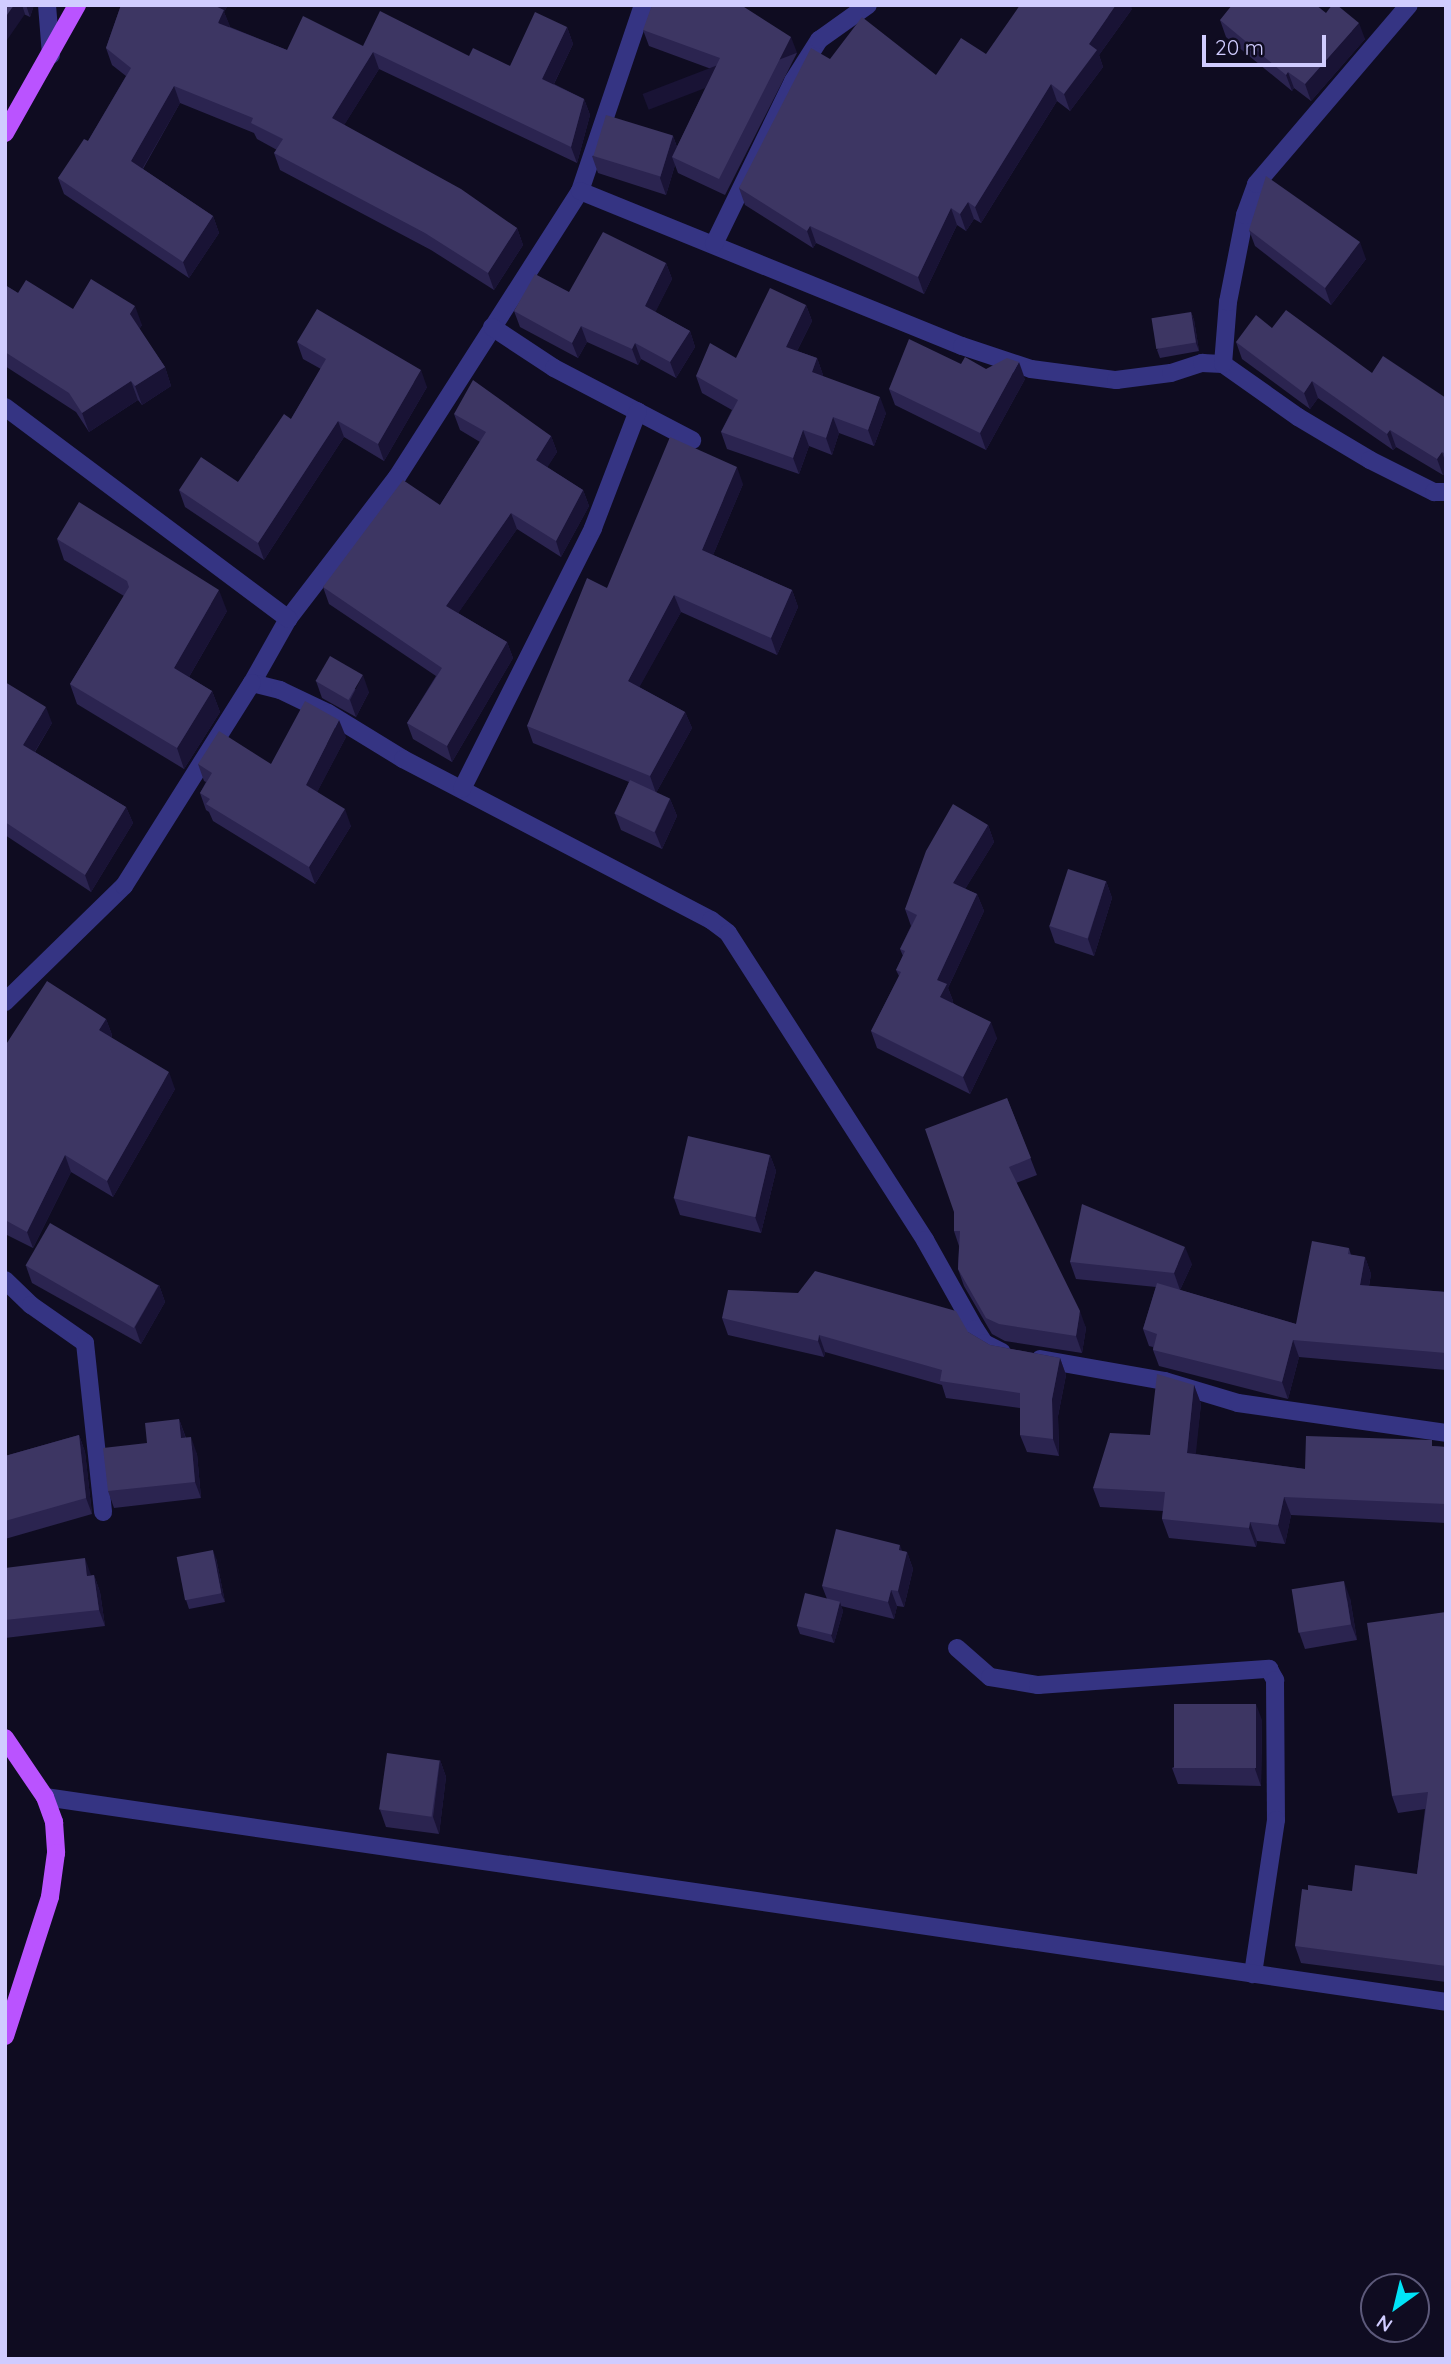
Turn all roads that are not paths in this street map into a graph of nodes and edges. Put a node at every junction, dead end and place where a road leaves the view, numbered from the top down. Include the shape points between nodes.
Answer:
1 (47, 5) edge
2 (77, 5) edge
3 (643, 5) edge
4 (868, 5) edge
5 (1409, 5) edge
6 (51, 55) junction
7 (5, 134) edge
8 (580, 191) junction
9 (714, 244) junction
10 (492, 327) junction
11 (1223, 364) junction
12 (5, 407) edge
13 (638, 411) junction
14 (692, 440) dead end
15 (1446, 492) edge
16 (288, 620) junction
17 (252, 683) junction
18 (462, 789) junction
19 (5, 1002) edge
20 (5, 1280) edge
21 (1446, 1433) edge
22 (103, 1512) dead end
23 (957, 1648) dead end
24 (5, 1738) edge
25 (45, 1797) junction
26 (1253, 1974) junction
27 (1446, 2002) edge
28 (5, 2036) edge

1 - 6 street
2 - 6 main road
3 - 8 street
4 - 9 street via 819,40 793,80
5 - 11 street via 1256,184 1230,289
6 - 7 main road
8 - 9 street
8 - 10 street
9 - 11 street via 962,346 1031,369 1116,380 1171,373 1202,363
10 - 13 street via 554,368
10 - 16 street via 397,477
11 - 15 street via 1370,460 1434,492
12 - 16 street
13 - 14 street
13 - 18 street via 593,528
16 - 17 street
17 - 18 street via 280,690 328,713
17 - 19 street via 124,886
18 - 21 street via 728,933 925,1240 984,1343 1001,1352 1165,1381 1238,1403
20 - 22 street via 85,1343
23 - 26 street via 990,1677 1038,1685 1269,1669 1275,1680 1276,1820
24 - 25 main road
25 - 26 street
25 - 28 main road via 54,1822 56,1853 50,1898
26 - 27 street

